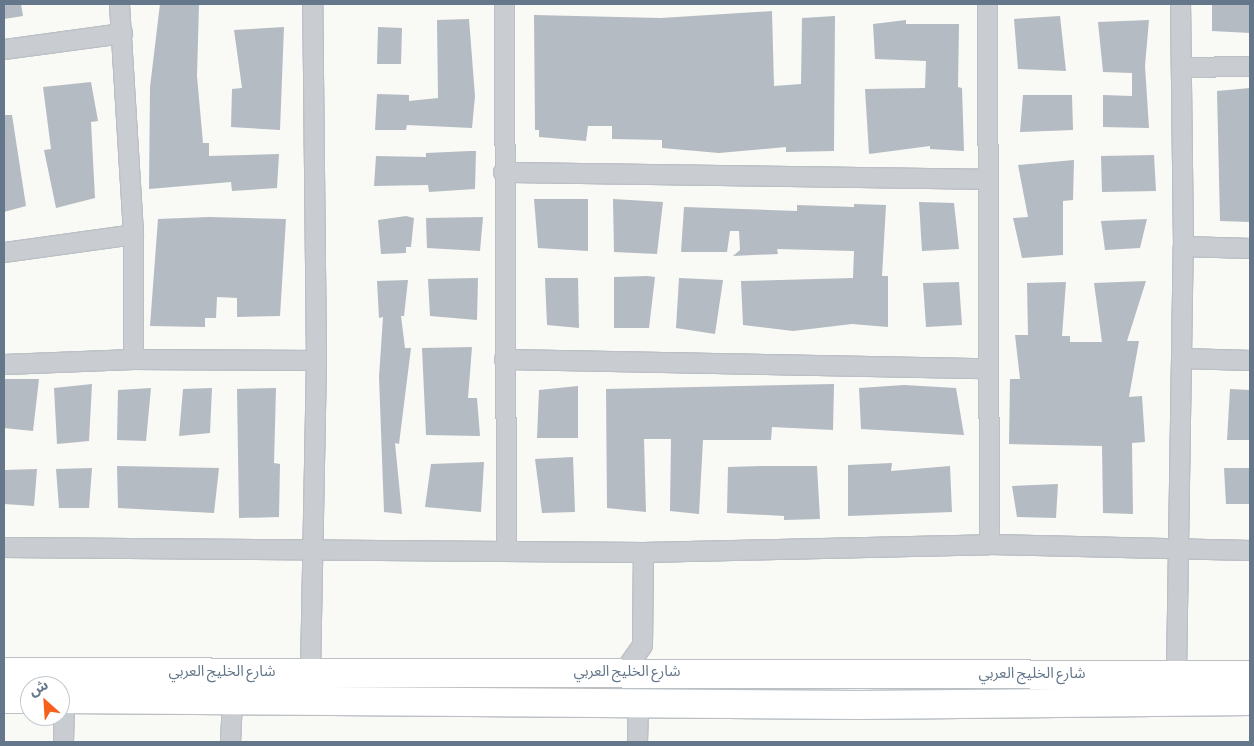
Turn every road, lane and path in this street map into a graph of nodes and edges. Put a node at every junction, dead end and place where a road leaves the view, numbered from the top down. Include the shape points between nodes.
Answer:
1 (118, 4) edge
2 (312, 4) edge
3 (504, 4) edge
4 (988, 4) edge
5 (1180, 4) edge
6 (122, 34) junction
7 (4, 49) edge
8 (1250, 66) edge
9 (1182, 67) junction
10 (503, 172) junction
11 (988, 179) junction
12 (133, 234) junction
13 (1183, 246) junction
14 (1250, 248) edge
15 (4, 252) edge
16 (1182, 358) junction
17 (133, 359) junction
18 (504, 359) junction
19 (316, 360) junction
20 (1250, 360) edge
21 (4, 364) edge
22 (988, 368) junction
23 (989, 544) junction
24 (4, 547) edge
25 (506, 548) junction
26 (312, 549) junction
27 (1178, 550) junction
28 (1250, 550) edge
29 (643, 552) junction
30 (642, 645) junction
31 (4, 672) edge
32 (310, 672) junction
33 (623, 672) junction
34 (665, 672) junction
35 (862, 674) junction
36 (1176, 674) junction
37 (1250, 675) edge
38 (4, 699) edge
39 (20, 699) edge
40 (70, 699) edge
41 (232, 700) junction
42 (638, 701) junction
43 (1250, 701) edge
44 (859, 705) junction
45 (63, 726) edge
46 (63, 742) edge
47 (230, 742) edge
48 (637, 742) edge

1 - 6 street
2 - 19 street
3 - 10 street
4 - 11 street
5 - 9 street
6 - 7 street
6 - 12 street
8 - 9 street
9 - 13 street
10 - 11 street
10 - 18 street
11 - 22 street
12 - 15 street
12 - 17 street
13 - 14 street
13 - 16 street
16 - 20 street
16 - 27 street
17 - 19 street
17 - 21 street
18 - 22 street
18 - 25 street
19 - 26 street
22 - 23 street
23 - 27 street
23 - 29 street
24 - 26 street
25 - 26 street
25 - 29 street
26 - 32 street
27 - 28 street
27 - 36 street
29 - 30 street
30 - 33 street
30 - 34 street
31 - 32 main road, شارع الخليج العربي
32 - 33 main road, شارع الخليج العربي
33 - 34 main road, شارع الخليج العربي
34 - 35 main road, شارع الخليج العربي
35 - 36 main road, شارع الخليج العربي
35 - 44 main road
36 - 37 main road, شارع الخليج العربي
38 - 39 main road
40 - 41 main road, شارع الخليج العربي
41 - 42 main road, شارع الخليج العربي
41 - 47 street
42 - 44 main road, شارع الخليج العربي
42 - 48 street
43 - 44 main road, شارع الخليج العربي
45 - 46 street

